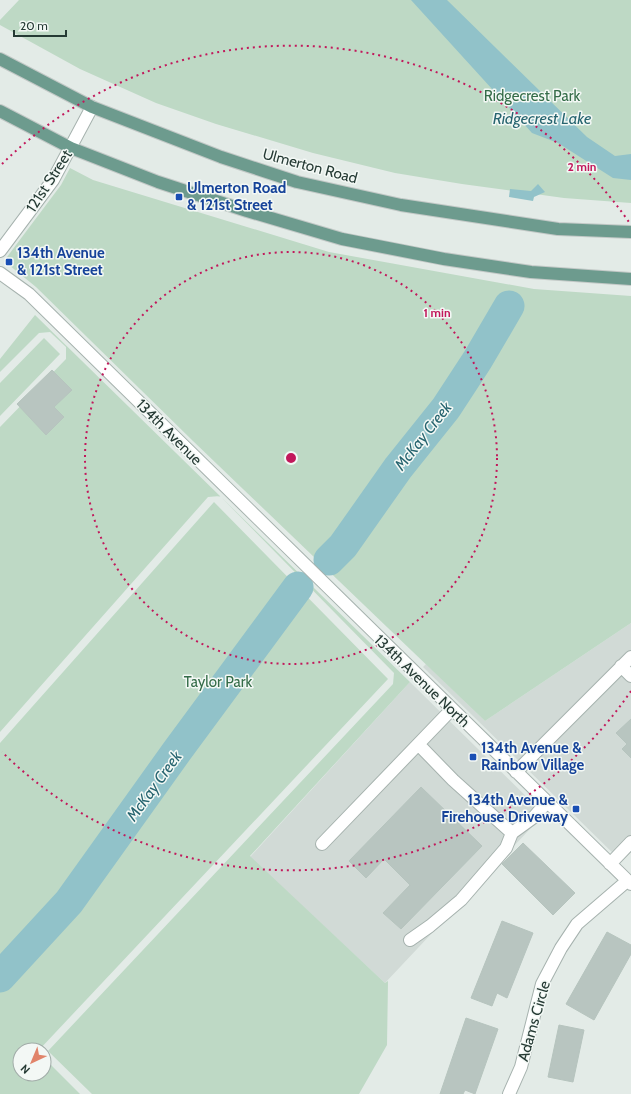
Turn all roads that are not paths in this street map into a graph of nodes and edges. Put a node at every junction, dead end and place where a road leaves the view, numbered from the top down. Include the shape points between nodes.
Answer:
1 (0, 59) edge
2 (92, 107) junction
3 (0, 111) edge
4 (71, 148) junction
5 (631, 232) edge
6 (0, 251) edge
7 (0, 273) edge
8 (631, 279) edge
9 (334, 594) joint
10 (631, 657) edge
11 (621, 666) junction
12 (631, 676) edge
13 (452, 709) junction
14 (418, 746) junction
15 (516, 772) junction
16 (547, 802) junction
17 (512, 833) junction
18 (631, 842) edge
19 (322, 844) dead end
20 (610, 864) junction
21 (629, 882) edge
22 (410, 940) dead end
23 (509, 1094) edge

1 - 2 main road, Ulmerton Road
2 - 4 street, 121st Street
2 - 5 main road, Ulmerton Road via 221,157 297,182 401,205 558,228
3 - 4 main road
4 - 6 street, 121st Street via 53,180
4 - 8 main road via 158,182 342,239 444,259 524,271
7 - 9 street, 134th Avenue via 28,294
9 - 13 street, 134th Avenue North
10 - 11 street
11 - 12 street
11 - 15 street
13 - 14 street
13 - 15 street, 134th Avenue North
14 - 17 street
14 - 19 street
15 - 16 street, 134th Avenue North
16 - 17 street via 534,817
16 - 20 street, 134th Avenue North
17 - 22 street via 506,848 460,900
18 - 20 street
20 - 21 street, 134th Avenue North
21 - 23 street, Adams Circle via 577,924 561,948 542,984 521,1067

